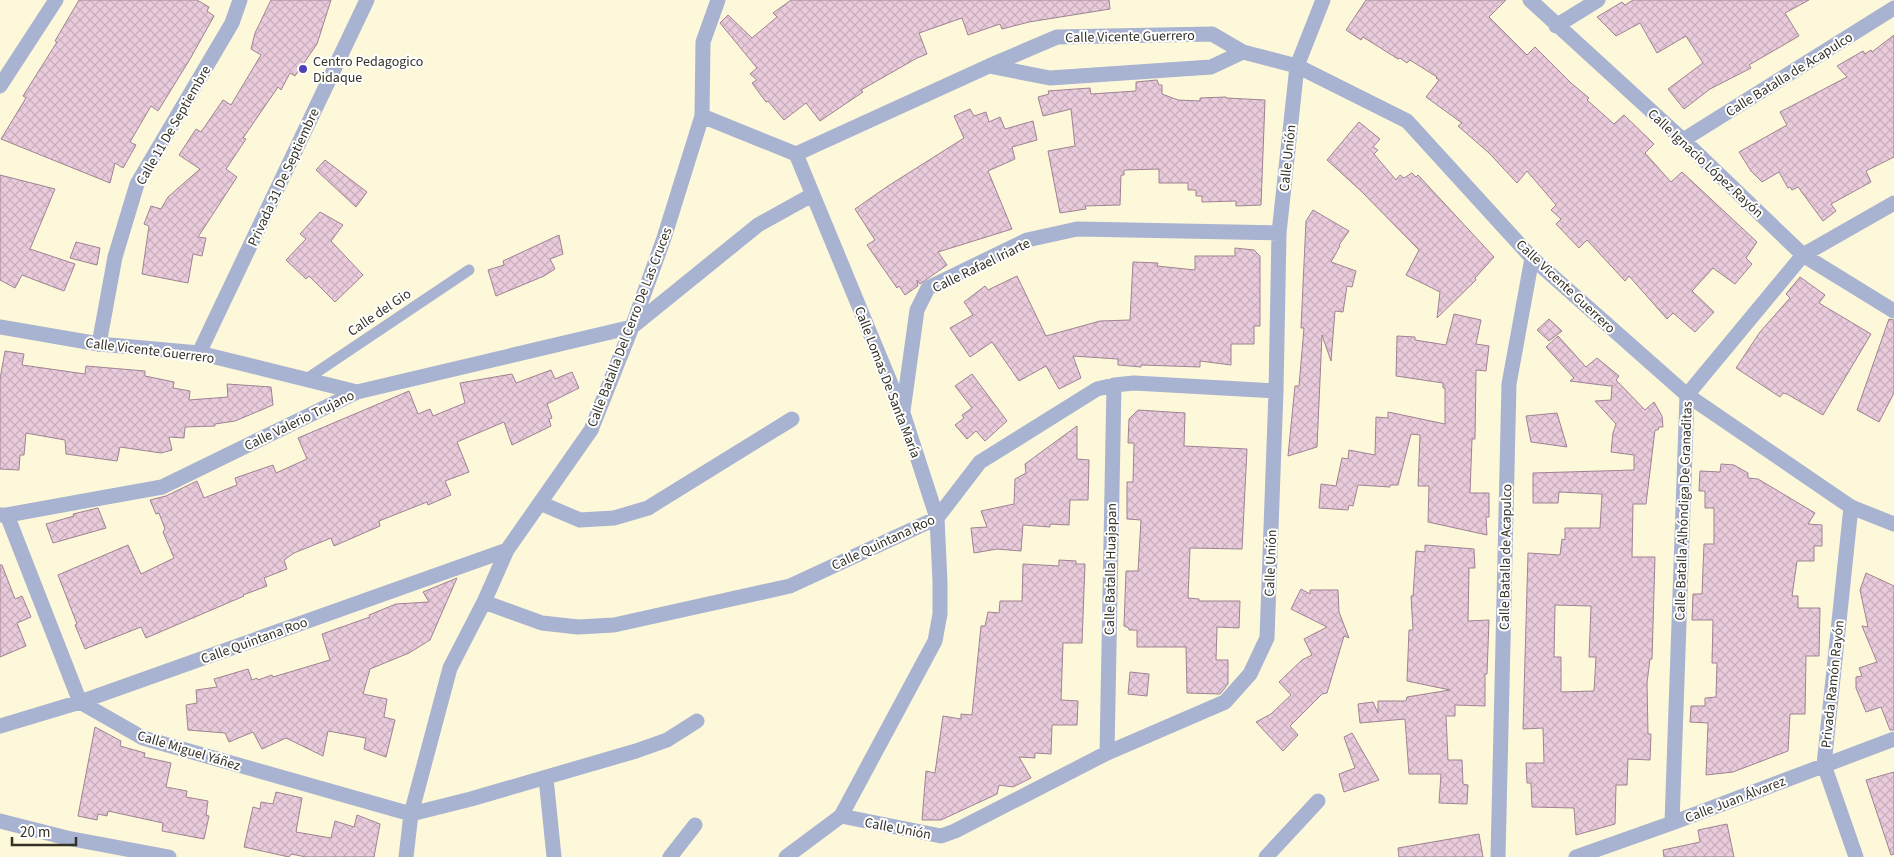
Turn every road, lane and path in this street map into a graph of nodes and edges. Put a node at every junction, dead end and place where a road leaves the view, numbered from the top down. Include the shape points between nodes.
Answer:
1 (56, 0) edge
2 (240, 0) edge
3 (367, 0) edge
4 (718, 0) edge
5 (1323, 0) edge
6 (1530, 0) edge
7 (1598, 0) edge
8 (1894, 8) edge
9 (1556, 26) junction
10 (1242, 52) junction
11 (989, 66) junction
12 (1297, 66) junction
13 (0, 86) edge
14 (702, 116) junction
15 (1683, 140) junction
16 (796, 154) junction
17 (812, 195) junction
18 (1894, 203) edge
19 (1279, 233) junction
20 (1803, 255) junction
21 (1532, 258) junction
22 (469, 270) dead end
23 (1894, 311) edge
24 (0, 327) edge
25 (632, 327) junction
26 (99, 344) junction
27 (199, 353) junction
28 (305, 380) junction
29 (1114, 385) junction
30 (1276, 391) junction
31 (357, 392) junction
32 (1686, 395) junction
33 (903, 413) junction
34 (792, 419) dead end
35 (540, 502) junction
36 (1851, 507) junction
37 (3, 515) edge
38 (937, 518) junction
39 (1894, 524) edge
40 (507, 550) junction
41 (484, 602) junction
42 (80, 702) junction
43 (697, 721) dead end
44 (0, 726) edge
45 (1894, 739) edge
46 (1106, 753) junction
47 (1824, 765) junction
48 (546, 778) junction
49 (1318, 801) dead end
50 (411, 814) junction
51 (841, 816) junction
52 (0, 821) edge
53 (1672, 823) junction
54 (695, 826) dead end
55 (169, 857) edge
56 (406, 857) edge
57 (554, 857) edge
58 (670, 857) edge
59 (786, 857) edge
60 (1266, 857) edge
61 (1498, 857) edge
62 (1576, 857) edge
63 (1856, 857) edge

1 - 13 street
2 - 26 street, Calle 11 De Septiembre via 232,23 137,184 115,257
3 - 27 street, Privada 31 De Septiembre
4 - 14 street, Calle Batalla Del Cerro De Las Cruces via 703,42
5 - 12 street, Calle Unión
6 - 9 street, Calle Ignacio López Rayón
7 - 9 street
8 - 15 street, Calle Batalla de Acapulco
9 - 15 street, Calle Ignacio López Rayón
10 - 11 street via 1210,67 1050,78
10 - 11 street, Calle Vicente Guerrero via 1212,34 1056,37
10 - 12 street, Calle Vicente Guerrero
11 - 16 street, Calle Vicente Guerrero
12 - 19 street, Calle Unión
12 - 21 street, Calle Vicente Guerrero via 1407,121
14 - 16 street
14 - 25 street, Calle Batalla Del Cerro De Las Cruces
15 - 20 street, Calle Ignacio López Rayón
16 - 17 street, Calle Lomas De Santa María
17 - 25 street via 758,225
17 - 33 street, Calle Lomas De Santa María
18 - 20 street, Calle Batalla Alhóndiga De Granaditas
19 - 30 street, Calle Unión
19 - 33 street, Calle Rafael Iriarte via 1077,229 1028,240 928,288 917,310
20 - 23 street, Calle Ignacio López Rayón
20 - 32 street, Calle Batalla Alhóndiga De Granaditas
21 - 32 street, Calle Vicente Guerrero
21 - 61 street, Calle Batalla de Acapulco via 1509,384
22 - 28 lane, Calle del Gio
24 - 26 street, Calle Vicente Guerrero
25 - 31 street, Calle Valerio Trujano
25 - 35 street, Calle Batalla Del Cerro De Las Cruces via 591,430
26 - 27 street, Calle Vicente Guerrero
27 - 28 street, Calle Vicente Guerrero
28 - 31 street, Calle Vicente Guerrero
29 - 30 street, Calle Quintana Roo via 1134,382
29 - 38 street, Calle Quintana Roo via 1097,389 980,462
29 - 46 street, Calle Batalla Huajapan
30 - 46 street, Calle Unión via 1267,638 1250,674 1225,702
31 - 37 street, Calle Valerio Trujano via 162,487
32 - 36 street, Calle Vicente Guerrero
32 - 53 street, Calle Batalla Alhóndiga De Granaditas
33 - 38 street, Calle Lomas De Santa María
34 - 35 street via 648,508 614,518 580,520
35 - 40 street, Calle Batalla Del Cerro De Las Cruces
36 - 39 street, Calle Vicente Guerrero
36 - 47 street, Privada Ramón Rayón
37 - 42 street
38 - 41 street, Calle Quintana Roo via 790,586 614,626 542,623
38 - 51 street, Calle Lomas De Santa María via 940,614 935,641
40 - 41 street, Calle Batalla Del Cerro De Las Cruces
40 - 42 street, Calle Quintana Roo
41 - 50 street, Calle Batalla Del Cerro De Las Cruces via 450,668
42 - 44 street, Calle Quintana Roo
42 - 50 street, Calle Miguel Yáñez via 143,738
43 - 48 street via 667,740
45 - 47 street, Calle Juan Álvarez
46 - 51 street, Calle Unión via 941,836
47 - 53 street, Calle Juan Álvarez
47 - 63 street, Privada Ramón Rayón
48 - 50 street
48 - 57 street
49 - 60 street
50 - 56 street, Calle Batalla Del Cerro De Las Cruces
51 - 59 street
52 - 55 street via 67,838
53 - 62 street, Calle Juan Álvarez
54 - 58 street

